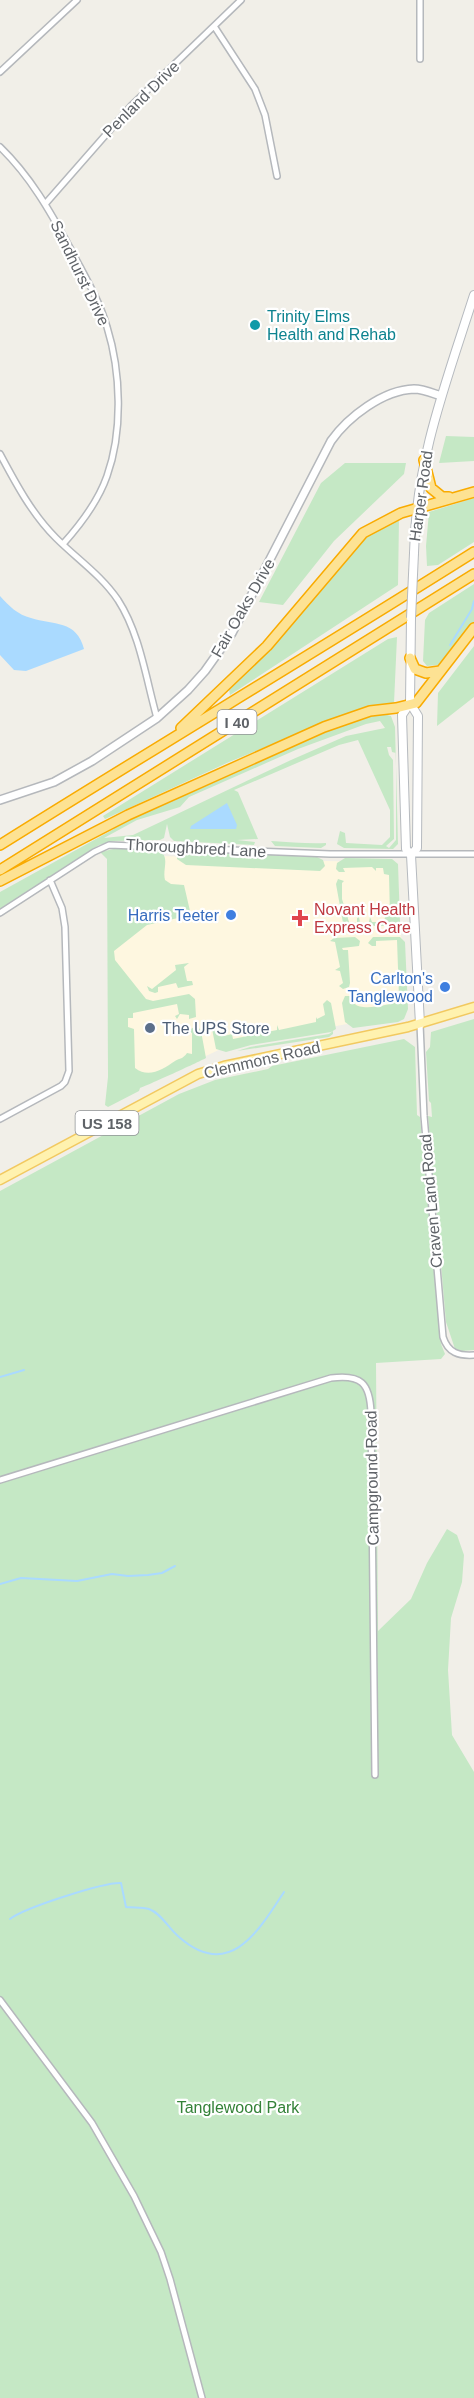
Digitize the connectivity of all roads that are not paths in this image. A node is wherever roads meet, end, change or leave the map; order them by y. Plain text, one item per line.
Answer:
1 (77, 0) edge
2 (241, 0) edge
3 (420, 0) edge
4 (214, 26) junction
5 (420, 59) dead end
6 (0, 72) edge
7 (0, 147) edge
8 (277, 176) dead end
9 (46, 203) junction
10 (474, 295) edge
11 (441, 396) junction
12 (0, 454) edge
13 (424, 460) junction
14 (474, 492) edge
15 (455, 497) junction
16 (416, 509) junction
17 (63, 544) junction
18 (474, 552) edge
19 (474, 574) edge
20 (474, 628) edge
21 (410, 658) junction
22 (440, 671) junction
23 (410, 703) junction
24 (157, 718) junction
25 (165, 742) junction
26 (0, 798) edge
27 (0, 845) edge
28 (474, 854) edge
29 (411, 855) junction
30 (0, 870) edge
31 (50, 880) junction
32 (0, 881) edge
33 (0, 913) edge
34 (474, 1007) edge
35 (420, 1024) junction
36 (0, 1119) edge
37 (0, 1180) edge
38 (474, 1355) edge
39 (0, 1480) edge
40 (375, 1775) dead end
41 (0, 2000) edge
42 (202, 2398) edge

1 - 6 street
2 - 4 street, Penland Drive
3 - 5 street
4 - 8 street
4 - 9 street, Penland Drive
7 - 9 street, Sandhurst Drive
9 - 17 street, Sandhurst Drive
10 - 11 main road, Harper Road
11 - 13 main road, Harper Road
11 - 24 street, Fair Oaks Drive
12 - 17 street
13 - 15 highway
13 - 16 main road, Harper Road
14 - 15 highway
15 - 16 highway
16 - 21 main road, Harper Road, bridge
16 - 25 highway
17 - 24 street
18 - 25 highway, I 40
19 - 30 highway, I 40
20 - 22 highway
21 - 22 highway
21 - 23 main road, Harper Road
22 - 23 highway
23 - 29 main road, Harper Road
23 - 29 main road, Harper Road
23 - 32 highway
24 - 26 street, Fair Oaks Drive
25 - 27 highway, I 40
28 - 29 street, Thoroughbred Lane
29 - 31 street, Thoroughbred Lane
29 - 35 main road, Harper Road
31 - 33 street, Thoroughbred Lane
31 - 36 street
34 - 35 main road, Clemmons Road / US 158
35 - 37 main road, Clemmons Road / US 158
35 - 38 street, Craven Land Road
39 - 40 street, Campground Road
41 - 42 street

